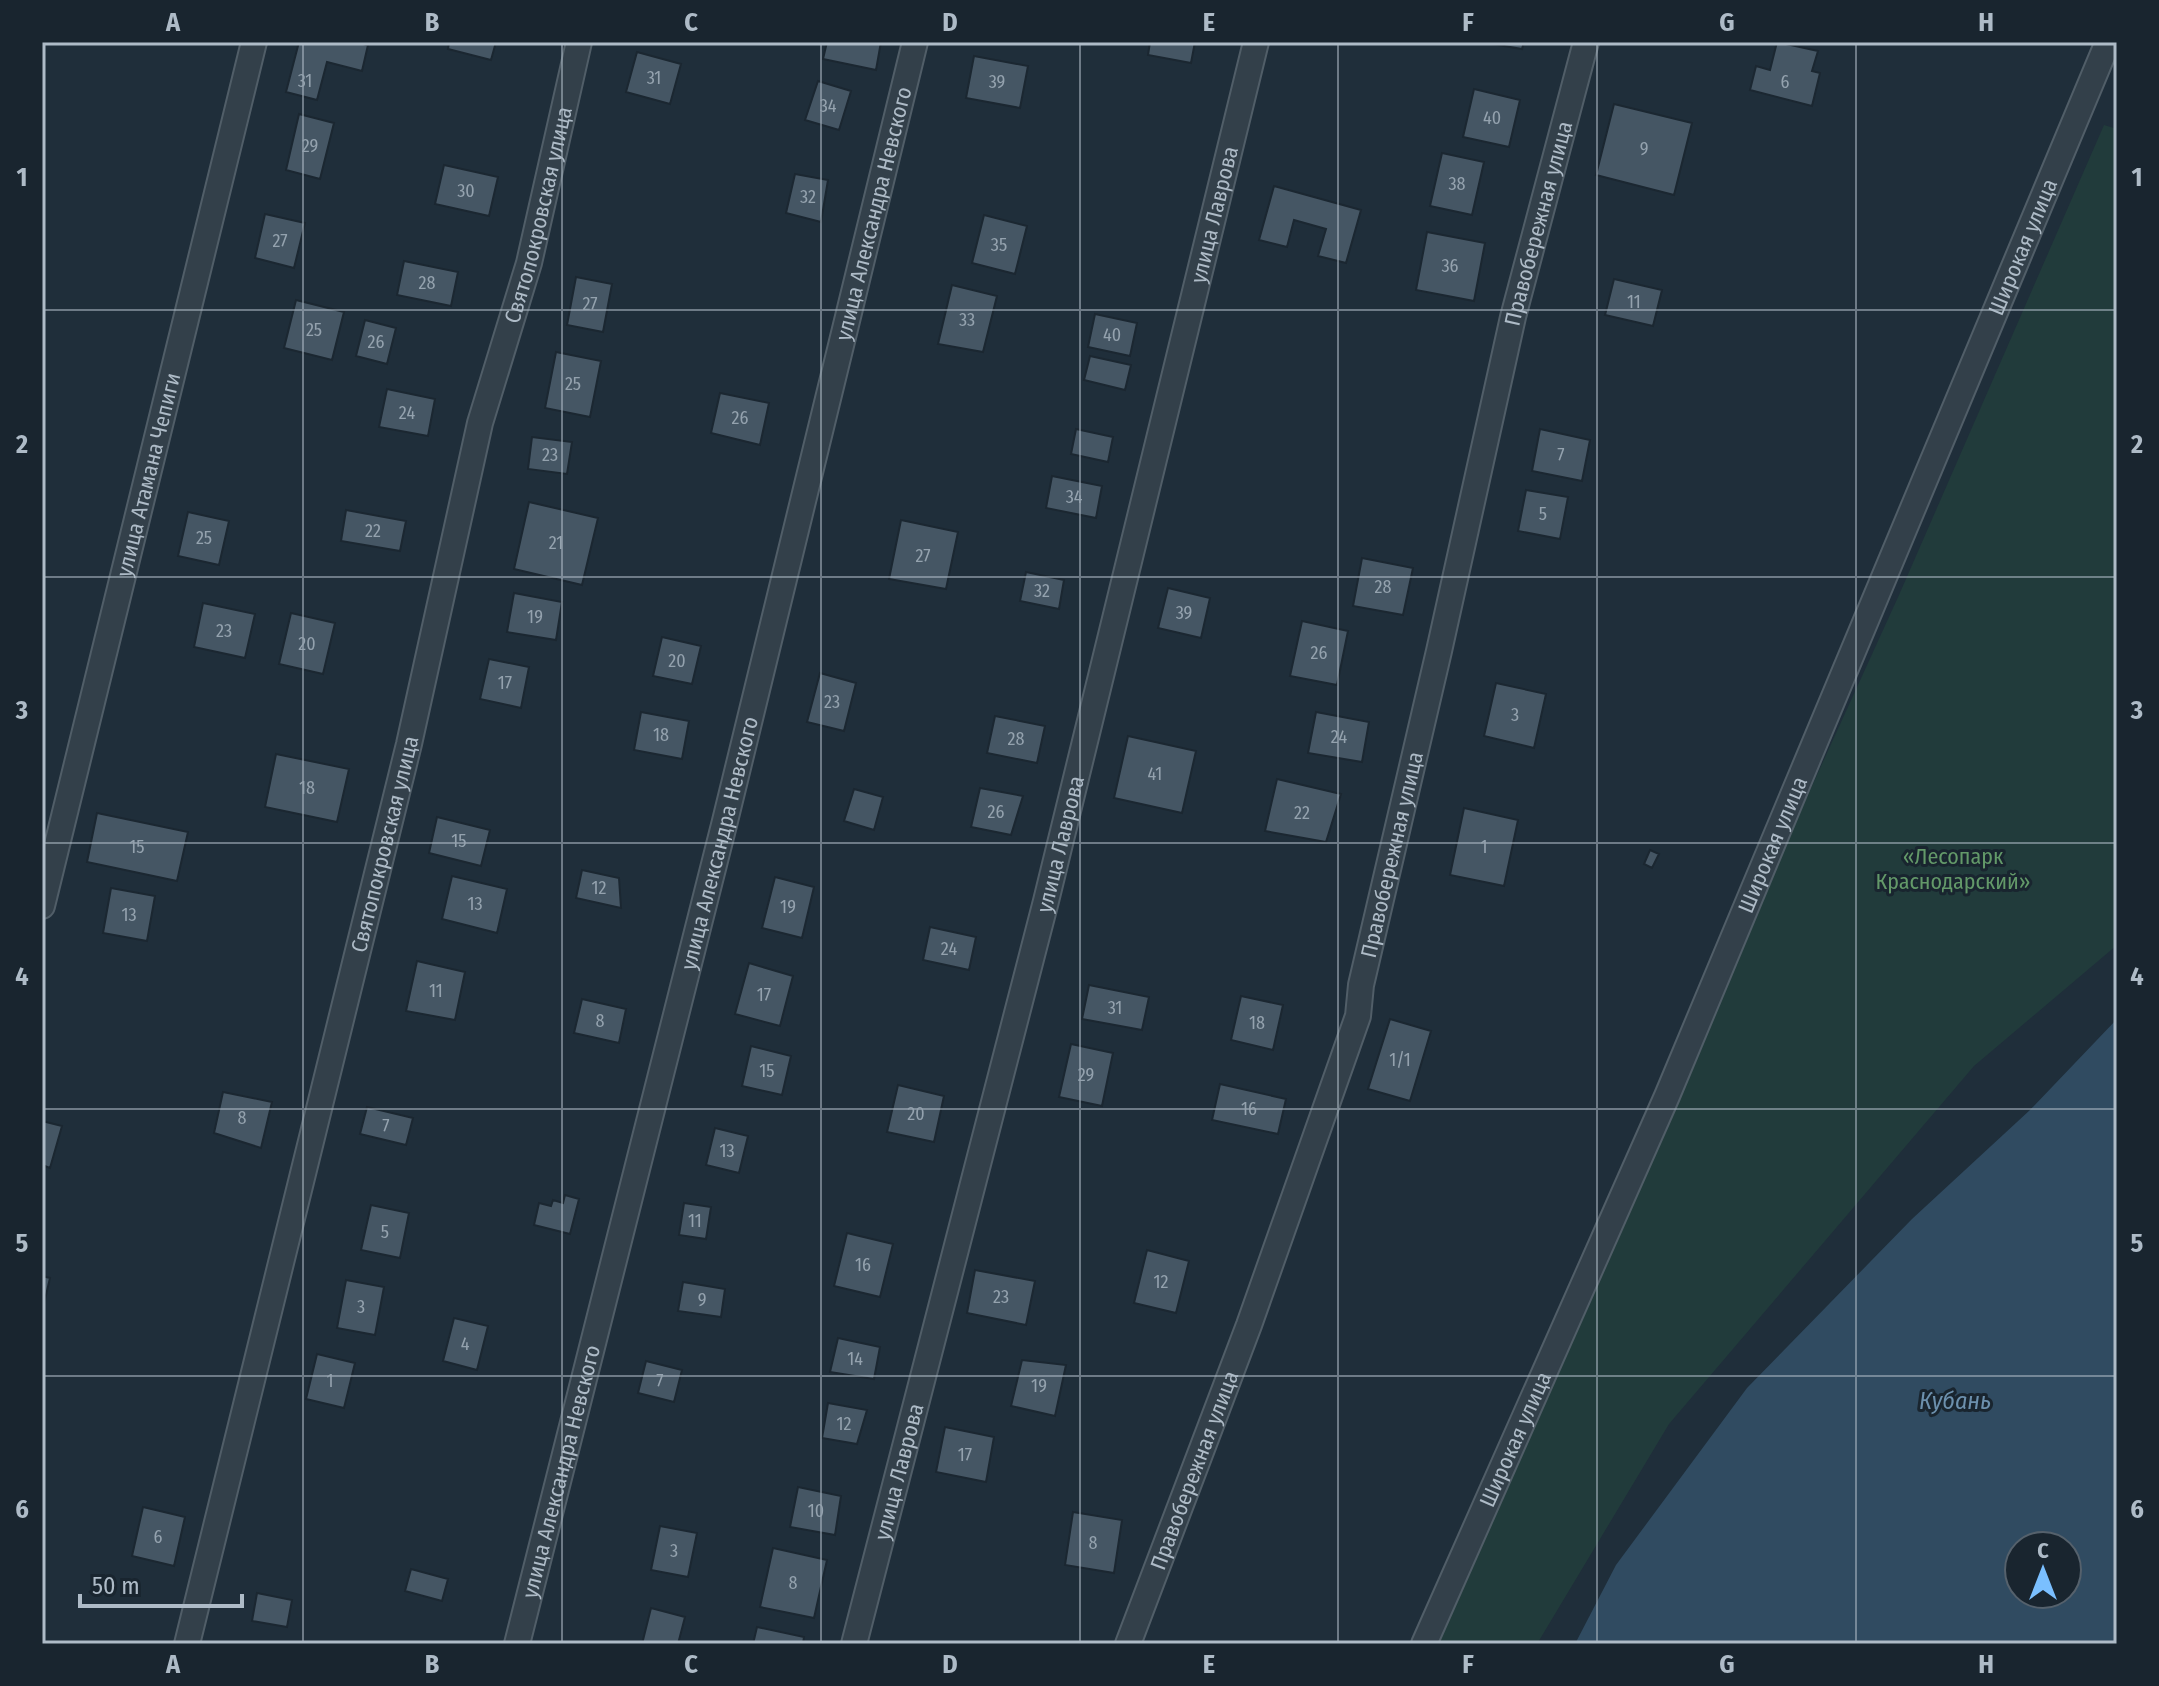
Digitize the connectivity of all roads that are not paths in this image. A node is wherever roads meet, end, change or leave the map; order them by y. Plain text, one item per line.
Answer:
1 (254, 42) edge
2 (579, 42) edge
3 (915, 42) edge
4 (1256, 42) edge
5 (1586, 42) edge
6 (2108, 42) edge
7 (42, 906) edge
8 (187, 1644) edge
9 (517, 1644) edge
10 (854, 1644) edge
11 (1128, 1644) edge
12 (1424, 1644) edge

1 - 7 street, улица Атамана Чепиги
2 - 8 street, Святопокровская улица
3 - 9 street, улица Александра Невского
4 - 10 street, улица Лаврова
5 - 11 street, Правобережная улица
6 - 12 street, Широкая улица

